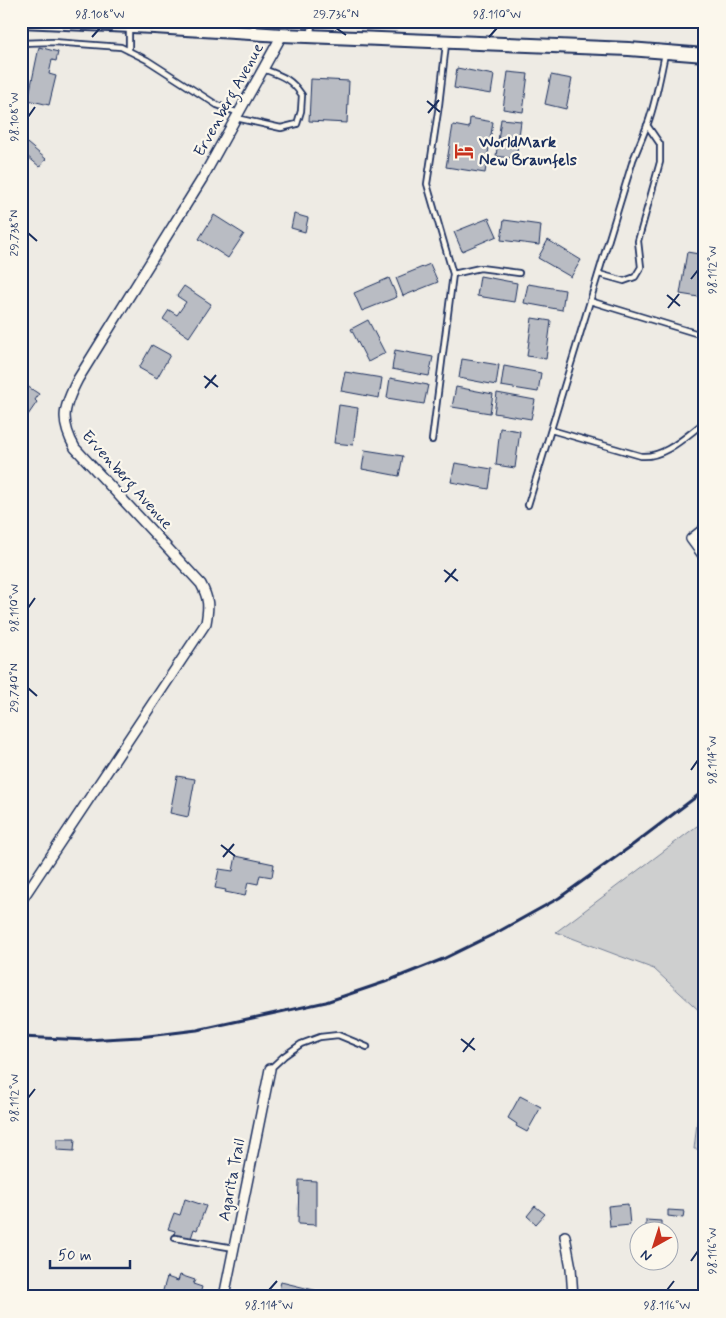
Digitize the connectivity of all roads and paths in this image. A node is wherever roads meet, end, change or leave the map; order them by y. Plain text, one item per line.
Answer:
1 (21, 21) edge
2 (312, 21) edge
3 (93, 23) edge
4 (129, 26) junction
5 (211, 26) edge
6 (254, 28) edge
7 (282, 36) junction
8 (310, 37) junction
9 (446, 42) junction
10 (21, 43) edge
11 (129, 51) junction
12 (665, 52) junction
13 (705, 55) edge
14 (263, 69) junction
15 (238, 115) junction
16 (647, 126) junction
17 (453, 274) junction
18 (520, 274) dead end
19 (599, 274) junction
20 (590, 301) junction
21 (705, 336) edge
22 (705, 422) edge
23 (551, 430) junction
24 (432, 440) dead end
25 (528, 505) dead end
26 (705, 528) edge
27 (705, 558) edge
28 (21, 901) edge
29 (367, 1047) dead end
30 (270, 1069) joint
31 (565, 1236) dead end
32 (175, 1238) dead end
33 (234, 1248) junction
34 (21, 1292) edge
35 (38, 1297) edge
36 (224, 1297) edge
37 (573, 1297) edge

1 - 3 street
2 - 8 lane
3 - 4 street
4 - 5 street
4 - 11 lane
5 - 6 street
6 - 7 street
7 - 8 street
7 - 14 street, Ervenberg Avenue
8 - 9 street
9 - 12 street
9 - 17 lane
10 - 11 lane
11 - 15 lane
12 - 13 street
12 - 16 lane
14 - 15 street, Ervenberg Avenue
14 - 15 lane
15 - 28 street, Ervenberg Avenue
16 - 19 lane
16 - 19 lane
17 - 18 lane
17 - 24 lane
19 - 20 lane
20 - 21 lane
20 - 23 lane
22 - 23 lane
23 - 25 lane
26 - 27 street
29 - 30 lane
30 - 33 street, Agarita Trail
31 - 37 street
32 - 33 lane
33 - 36 street, Agarita Trail
34 - 35 street

